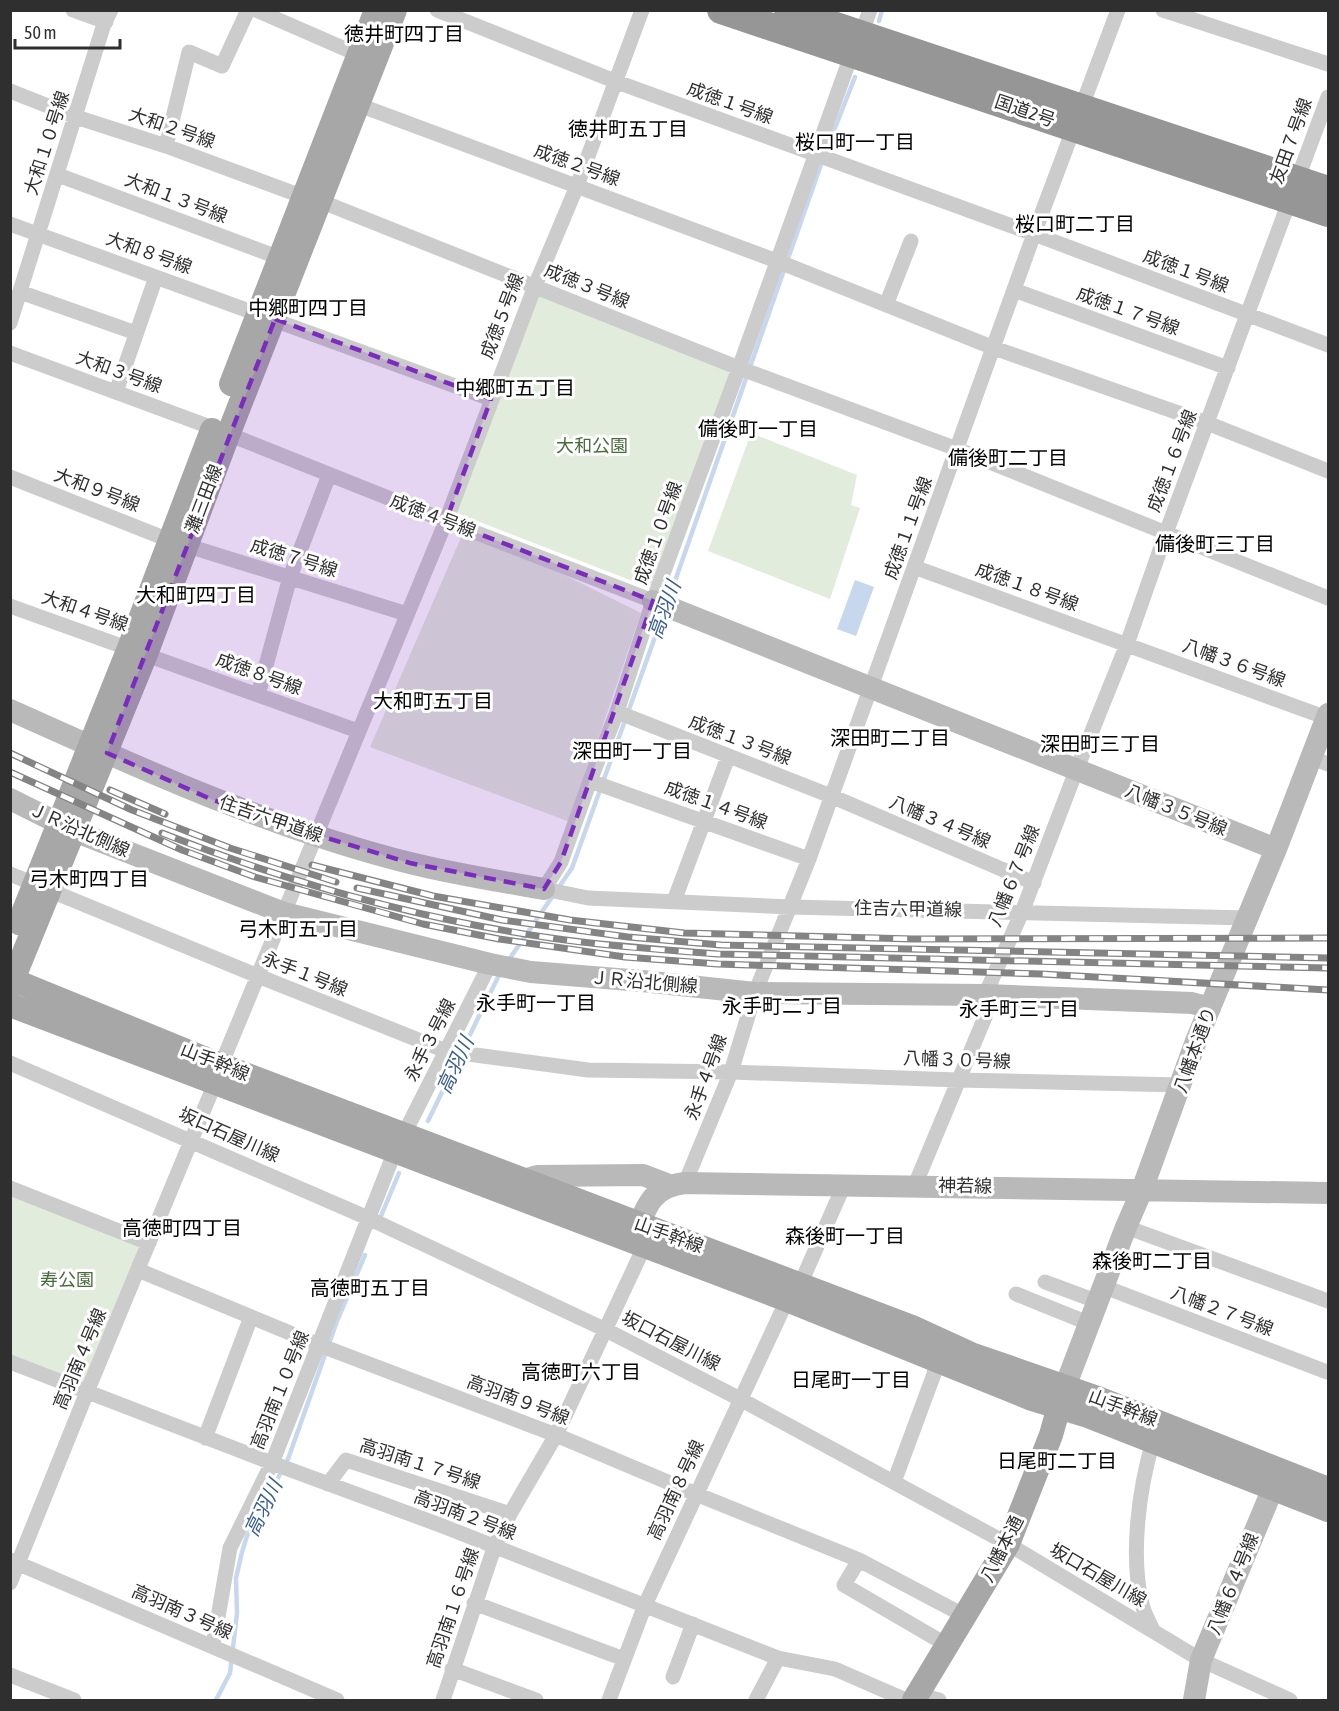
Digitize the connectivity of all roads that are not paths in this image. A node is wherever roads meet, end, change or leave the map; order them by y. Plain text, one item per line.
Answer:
1 (73, 10) edge
2 (248, 10) edge
3 (256, 10) edge
4 (376, 10) edge
5 (395, 10) edge
6 (437, 10) edge
7 (642, 10) edge
8 (721, 10) edge
9 (788, 10) edge
10 (1118, 10) edge
11 (1163, 10) edge
12 (108, 16) edge
13 (861, 33) edge
14 (359, 55) junction
15 (1329, 64) edge
16 (617, 82) junction
17 (10, 91) edge
18 (1329, 97) edge
19 (359, 105) junction
20 (76, 117) junction
21 (1078, 118) junction
22 (166, 146) junction
23 (822, 158) junction
24 (58, 175) junction
25 (577, 186) junction
26 (1294, 190) junction
27 (1329, 190) edge
28 (312, 199) junction
29 (1329, 213) edge
30 (10, 224) edge
31 (39, 234) junction
32 (1034, 234) junction
33 (911, 241) dead end
34 (280, 258) junction
35 (783, 263) junction
36 (156, 277) junction
37 (534, 286) junction
38 (1014, 290) junction
39 (20, 292) junction
40 (886, 304) junction
41 (1248, 316) junction
42 (267, 317) junction
43 (10, 323) edge
44 (136, 333) junction
45 (1329, 345) edge
46 (994, 348) junction
47 (10, 353) edge
48 (1228, 368) junction
49 (741, 369) junction
50 (116, 392) junction
51 (491, 399) junction
52 (1207, 423) junction
53 (221, 431) junction
54 (957, 449) junction
55 (1329, 471) edge
56 (329, 475) junction
57 (10, 477) edge
58 (446, 521) junction
59 (1166, 532) junction
60 (178, 542) junction
61 (914, 567) junction
62 (290, 577) junction
63 (1329, 598) edge
64 (661, 604) junction
65 (10, 606) edge
66 (407, 614) junction
67 (1127, 644) junction
68 (137, 651) junction
69 (870, 689) junction
70 (258, 694) junction
71 (10, 710) edge
72 (617, 712) junction
73 (1328, 716) edge
74 (358, 731) junction
75 (98, 749) junction
76 (728, 757) junction
77 (1320, 761) edge
78 (1076, 771) junction
79 (592, 782) junction
80 (831, 796) junction
81 (10, 799) edge
82 (704, 822) junction
83 (66, 827) junction
84 (317, 835) junction
85 (1276, 849) junction
86 (809, 860) junction
87 (10, 874) edge
88 (1034, 883) junction
89 (43, 887) junction
90 (544, 889) junction
91 (674, 901) junction
92 (790, 907) junction
93 (1022, 912) junction
94 (284, 913) junction
95 (1248, 918) junction
96 (10, 945) edge
97 (497, 966) junction
98 (258, 976) junction
99 (11, 982) edge
100 (755, 993) junction
101 (985, 994) junction
102 (10, 1005) edge
103 (1210, 1008) junction
104 (447, 1051) junction
105 (10, 1063) edge
106 (731, 1072) junction
107 (218, 1074) junction
108 (957, 1080) junction
109 (1182, 1085) junction
110 (192, 1140) junction
111 (399, 1142) junction
112 (524, 1180) junction
113 (677, 1184) junction
114 (844, 1185) junction
115 (915, 1185) junction
116 (10, 1188) edge
117 (1142, 1190) junction
118 (1329, 1193) edge
119 (368, 1218) junction
120 (1126, 1227) junction
121 (639, 1237) junction
122 (149, 1243) junction
123 (138, 1270) junction
124 (1046, 1282) dead end
125 (794, 1292) junction
126 (1016, 1294) dead end
127 (1099, 1294) junction
128 (1329, 1301) edge
129 (251, 1317) junction
130 (1088, 1323) junction
131 (606, 1330) junction
132 (325, 1347) junction
133 (936, 1361) junction
134 (10, 1362) edge
135 (1327, 1372) edge
136 (87, 1392) junction
137 (1061, 1397) junction
138 (740, 1399) junction
139 (556, 1435) junction
140 (205, 1438) junction
141 (1153, 1442) junction
142 (279, 1466) junction
143 (1276, 1480) junction
144 (894, 1482) junction
145 (328, 1484) junction
146 (1329, 1490) edge
147 (696, 1494) junction
148 (1329, 1510) edge
149 (510, 1514) junction
150 (1008, 1544) junction
151 (494, 1548) junction
152 (860, 1560) junction
153 (15, 1561) edge
154 (10, 1583) edge
155 (474, 1603) junction
156 (645, 1605) junction
157 (965, 1616) junction
158 (693, 1624) junction
159 (1153, 1630) junction
160 (947, 1645) junction
161 (213, 1646) junction
162 (778, 1658) junction
163 (624, 1659) junction
164 (1201, 1660) junction
165 (452, 1669) junction
166 (10, 1675) edge
167 (673, 1677) dead end
168 (762, 1699) edge
169 (919, 1699) edge
170 (74, 1701) edge
171 (337, 1701) edge
172 (443, 1701) edge
173 (536, 1701) edge
174 (609, 1701) edge
175 (1194, 1701) edge
176 (1290, 1701) edge

1 - 12 street
2 - 22 street
3 - 14 street
4 - 14 main road, 灘三田線
5 - 19 main road, 灘三田線
6 - 16 street, 成徳１号線
7 - 16 street, 成徳５号線
8 - 13 highway, 国道2号
9 - 13 highway, 国道2号
10 - 21 street, 成徳１１号線
11 - 15 street
12 - 20 street, 大和１０号線
13 - 21 highway, 国道2号
13 - 23 street, 成徳１０号線
14 - 28 main road, 灘三田線
16 - 23 street, 成徳１号線
16 - 25 street, 成徳５号線
17 - 20 street, 大和２号線
18 - 26 street, 友田７号線
19 - 25 street, 成徳２号線
19 - 28 main road, 灘三田線
20 - 22 street, 大和２号線
20 - 24 street, 大和１０号線
21 - 26 highway, 国道2号
21 - 32 street, 成徳１１号線
22 - 28 street, 大和２号線
23 - 32 street, 成徳１号線
23 - 35 street, 成徳１０号線
24 - 31 street, 大和１０号線
24 - 34 street, 大和１３号線
25 - 35 street, 成徳２号線
25 - 37 street, 成徳５号線
26 - 27 highway, 国道2号
26 - 29 highway, 国道2号
26 - 41 street, 成徳１６号線
28 - 34 main road, 灘三田線
28 - 37 street, 成徳３号線
28 - 42 main road, 灘三田線
30 - 31 street, 大和８号線
31 - 36 street, 大和８号線
31 - 39 street, 大和１０号線
32 - 38 street, 成徳１１号線
32 - 41 street, 成徳１号線
33 - 40 street
34 - 42 main road, 灘三田線
35 - 40 street, 成徳２号線
35 - 49 street, 成徳１０号線
36 - 42 street, 大和８号線
36 - 44 street
37 - 49 street, 成徳３号線
37 - 51 street, 成徳５号線
38 - 46 street, 成徳１１号線
38 - 48 street, 成徳１７号線
39 - 43 street, 大和１０号線
39 - 44 street
40 - 46 street, 成徳２号線
41 - 45 street, 成徳１号線
41 - 48 street, 成徳１６号線
42 - 51 street, 大和８号線
42 - 53 main road, 灘三田線
44 - 50 street
46 - 52 street, 成徳２号線
46 - 54 street, 成徳１１号線
47 - 50 street, 大和３号線
48 - 52 street, 成徳１６号線
49 - 54 street, 成徳３号線
49 - 64 street, 成徳１０号線
50 - 53 street, 大和３号線
51 - 58 street, 成徳５号線
52 - 55 street, 成徳２号線
52 - 59 street, 成徳１６号線
53 - 56 street, 成徳４号線
53 - 60 main road, 灘三田線
54 - 59 street
54 - 61 street, 成徳１１号線
56 - 58 street, 成徳４号線
56 - 62 street
57 - 60 street, 大和９号線
58 - 64 street, 成徳４号線
58 - 66 street, 成徳５号線
59 - 63 street
59 - 67 street, 成徳１６号線
60 - 62 street, 成徳７号線
60 - 68 main road, 灘三田線
61 - 67 street, 成徳１８号線
61 - 69 street, 成徳１１号線
62 - 66 street, 成徳７号線
62 - 70 street
64 - 69 street, 成徳４号線
64 - 72 street, 成徳１０号線
65 - 68 street, 大和４号線
66 - 74 street, 成徳５号線
67 - 73 street, 八幡３６号線
67 - 78 street, 成徳１６号線
68 - 70 street, 成徳８号線
68 - 75 main road, 灘三田線
69 - 78 street, 成徳４号線
69 - 80 street, 成徳１１号線
70 - 74 street, 成徳８号線
71 - 75 street, 住吉六甲道線
72 - 76 street, 成徳１３号線
72 - 79 street, 成徳１０号線
73 - 77 street, 八幡本通り
74 - 84 street, 成徳５号線
75 - 83 main road, 灘三田線
75 - 84 street, 住吉六甲道線
76 - 80 street, 成徳１３号線
76 - 82 street
77 - 85 street, 八幡本通り
78 - 85 street, 八幡３５号線
78 - 88 street, 八幡６７号線
79 - 82 street, 成徳１４号線
79 - 90 street, 成徳１０号線
80 - 86 street, 成徳１１号線
80 - 88 street, 八幡３４号線
81 - 83 street, ＪＲ沿北側線
82 - 86 street, 成徳１４号線
82 - 91 street
83 - 89 main road, 灘三田線
83 - 94 street, ＪＲ沿北側線
84 - 90 street, 住吉六甲道線
84 - 94 street, 成徳５号線
85 - 95 street, 八幡本通り
86 - 92 street, 成徳１１号線
87 - 89 street, 永手１号線
88 - 93 street, 八幡６７号線
89 - 96 main road, 灘三田線
89 - 98 street, 永手１号線
89 - 99 main road, 灘三田線
90 - 91 street, 住吉六甲道線
91 - 92 street, 住吉六甲道線
92 - 93 street, 住吉六甲道線
92 - 100 street, 永手４号線
93 - 95 street, 住吉六甲道線
93 - 101 street, 八幡６７号線
94 - 97 street, ＪＲ沿北側線
94 - 98 street, 成徳５号線
95 - 103 street, 八幡本通り
97 - 100 street, ＪＲ沿北側線
97 - 104 street, 永手３号線
98 - 104 street, 永手１号線
98 - 107 street, 高羽南４号線
99 - 107 main road, 山手幹線
100 - 101 street, ＪＲ沿北側線
100 - 106 street, 永手４号線
101 - 103 street, ＪＲ沿北側線
101 - 108 street, 八幡６７号線
102 - 107 main road, 山手幹線
103 - 109 street, 八幡本通り
104 - 106 street, 永手１号線
104 - 111 street, 永手３号線
105 - 110 street, 坂口石屋川線
106 - 108 street, 八幡３０号線
106 - 113 street, 永手４号線
107 - 110 street, 高羽南４号線
107 - 111 main road, 山手幹線
108 - 109 street, 八幡３０号線
108 - 115 street, 八幡６７号線
109 - 117 street, 八幡本通り
110 - 119 street, 坂口石屋川線
110 - 122 street, 高羽南４号線
111 - 112 main road, 山手幹線
111 - 119 street, 高羽南１０号線
111 - 121 main road, 山手幹線
112 - 113 street, 神若線
112 - 121 main road, 山手幹線
113 - 114 street, 神若線
113 - 121 street
114 - 115 street, 神若線
114 - 125 street, 高羽南８号線
115 - 117 street, 神若線
116 - 122 street
117 - 118 street, 神若線
117 - 120 street, 八幡本通り
119 - 131 street, 坂口石屋川線
119 - 132 street, 高羽南１０号線
120 - 127 street, 八幡本通り
120 - 128 street
121 - 125 main road, 山手幹線
121 - 131 street, 高羽南１６号線
122 - 123 street, 高羽南４号線
123 - 129 street, 高羽南９号線
123 - 136 street, 高羽南４号線
124 - 127 street, 八幡２７号線
125 - 133 main road, 山手幹線
125 - 137 main road, 山手幹線
125 - 138 street, 高羽南８号線
126 - 130 street
127 - 130 street, 八幡本通り
127 - 135 street, 八幡２７号線
129 - 132 street, 高羽南９号線
129 - 140 street
130 - 137 street, 八幡本通り
131 - 138 street, 坂口石屋川線
131 - 139 street, 高羽南１６号線
132 - 139 street, 高羽南９号線
132 - 142 street, 高羽南１０号線
133 - 137 main road, 山手幹線
133 - 144 street
134 - 136 street, 高羽南２号線
136 - 140 street, 高羽南２号線
136 - 153 street, 高羽南４号線
137 - 141 main road, 山手幹線
137 - 143 main road, 山手幹線
137 - 150 main road, 八幡本通
138 - 144 street, 坂口石屋川線
138 - 147 street, 高羽南８号線
139 - 147 street, 高羽南９号線
139 - 149 street, 高羽南１６号線
140 - 142 street, 高羽南２号線
141 - 143 main road, 山手幹線
141 - 159 street
142 - 145 street, 高羽南２号線
142 - 161 street, 高羽南１０号線
143 - 146 main road, 山手幹線
143 - 148 main road, 山手幹線
143 - 164 street, 八幡６４号線
144 - 150 street, 坂口石屋川線
145 - 149 street, 高羽南１７号線
145 - 151 street, 高羽南２号線
147 - 152 street, 高羽南９号線
147 - 156 street, 高羽南８号線
149 - 151 street, 高羽南１６号線
150 - 157 main road, 八幡本通
150 - 159 street, 坂口石屋川線
151 - 155 street, 高羽南１６号線
151 - 156 street, 高羽南２号線
152 - 157 street, 高羽南９号線
152 - 160 street
153 - 154 street, 高羽南４号線
153 - 161 street, 高羽南３号線
155 - 163 street
155 - 165 street, 高羽南１６号線
156 - 158 street, 高羽南２号線
156 - 163 street, 高羽南８号線
157 - 160 main road, 八幡本通
158 - 162 street, 高羽南２号線
158 - 167 street
159 - 164 street, 坂口石屋川線
160 - 169 main road, 八幡本通
161 - 171 street, 高羽南３号線
162 - 168 street
162 - 169 street, 高羽南２号線
163 - 174 street, 高羽南８号線
164 - 175 street, 八幡６４号線
164 - 176 street, 坂口石屋川線
165 - 172 street, 高羽南１６号線
165 - 173 street
166 - 170 street

